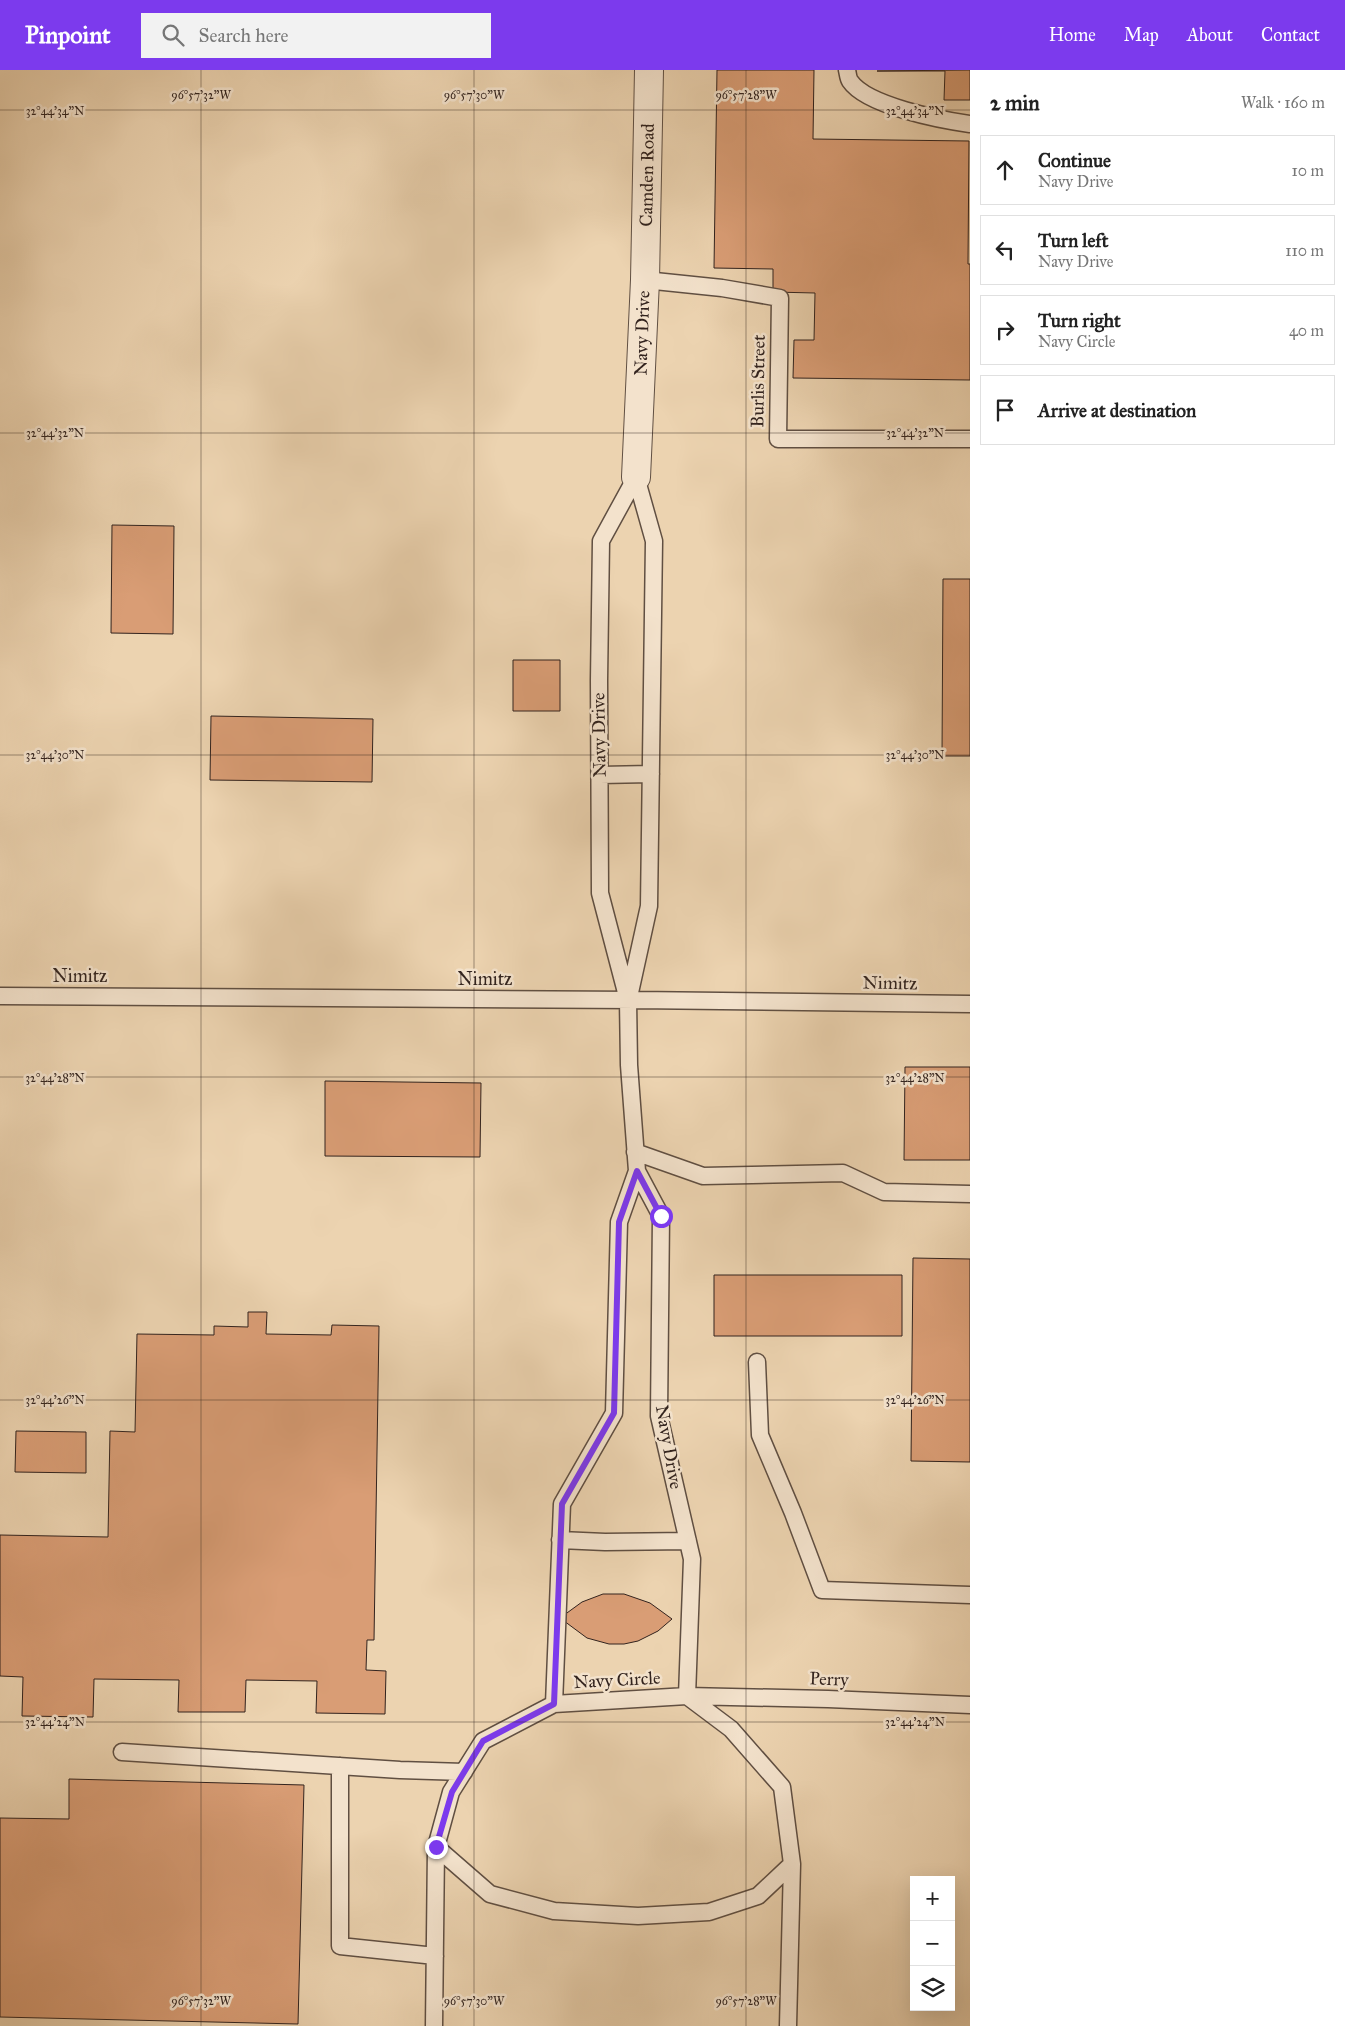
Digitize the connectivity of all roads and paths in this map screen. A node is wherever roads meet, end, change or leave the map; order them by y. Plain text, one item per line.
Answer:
1 (649, 70) edge
2 (848, 70) edge
3 (970, 124) edge
4 (645, 280) junction
5 (970, 439) edge
6 (636, 477) junction
7 (651, 774) junction
8 (600, 775) junction
9 (0, 996) edge
10 (628, 1000) junction
11 (970, 1004) edge
12 (635, 1152) junction
13 (637, 1171) junction
14 (970, 1194) edge
15 (758, 1362) dead end
16 (560, 1540) junction
17 (688, 1542) junction
18 (970, 1595) edge
19 (687, 1696) junction
20 (554, 1704) junction
21 (970, 1705) edge
22 (122, 1752) dead end
23 (340, 1766) junction
24 (464, 1772) junction
25 (436, 1847) junction
26 (792, 1864) junction
27 (435, 1956) junction
28 (434, 2026) edge
29 (788, 2026) edge

1 - 4 street, Camden Road
2 - 3 lane
4 - 5 lane, Burlis Street
4 - 6 street, Navy Drive
6 - 7 lane, Navy Drive
6 - 8 lane, Navy Drive
7 - 8 lane
7 - 10 lane, Navy Drive
8 - 10 lane, Navy Drive
9 - 10 lane, Nimitz
10 - 11 lane, Nimitz
10 - 12 lane, Navy Drive
12 - 13 lane, Navy Drive
12 - 14 lane
13 - 16 lane, Navy Drive
13 - 17 lane, Navy Drive
15 - 18 lane
16 - 17 lane
16 - 20 lane, Navy Drive
17 - 19 lane, Navy Drive
19 - 20 lane, Navy Circle
19 - 21 lane, Perry
19 - 26 lane
20 - 24 lane, Navy Circle
22 - 23 lane
23 - 24 lane
23 - 27 lane
24 - 25 lane, Navy Circle
25 - 26 lane
25 - 27 lane, Navy Circle
26 - 29 lane
27 - 28 lane, Navy Circle

